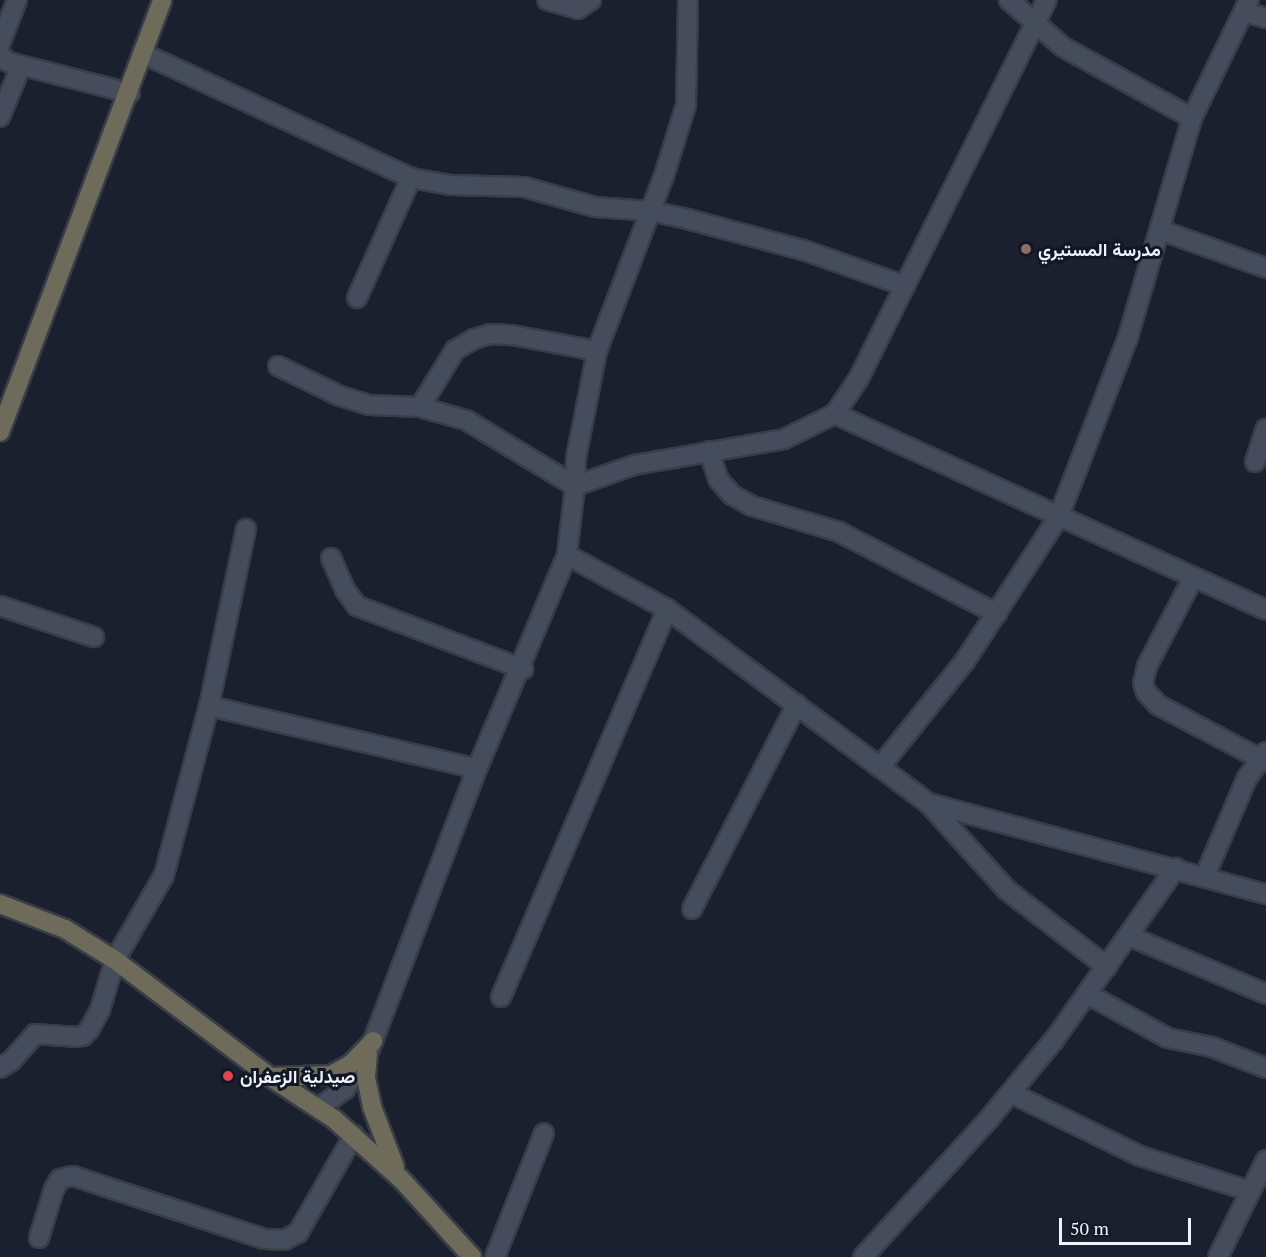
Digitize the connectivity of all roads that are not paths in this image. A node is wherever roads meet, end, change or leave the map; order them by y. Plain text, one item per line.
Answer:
1 (17, 0) edge
2 (162, 0) edge
3 (547, 0) edge
4 (591, 0) edge
5 (688, 0) edge
6 (1009, 0) edge
7 (1047, 0) edge
8 (1246, 6) edge
9 (1266, 18) edge
10 (1035, 25) junction
11 (0, 44) edge
12 (142, 53) junction
13 (0, 54) edge
14 (21, 66) junction
15 (130, 93) junction
16 (0, 117) edge
17 (1192, 118) junction
18 (411, 178) junction
19 (650, 211) junction
20 (1160, 230) junction
21 (1266, 268) edge
22 (905, 286) junction
23 (357, 298) dead end
24 (597, 351) junction
25 (278, 366) dead end
26 (420, 407) junction
27 (835, 414) junction
28 (1266, 429) edge
29 (0, 432) edge
30 (709, 451) junction
31 (1255, 462) dead end
32 (575, 486) junction
33 (1059, 516) junction
34 (246, 529) dead end
35 (567, 555) junction
36 (332, 558) dead end
37 (1193, 578) junction
38 (0, 606) edge
39 (667, 609) junction
40 (1266, 610) edge
41 (997, 614) junction
42 (94, 637) dead end
43 (523, 669) junction
44 (797, 704) junction
45 (209, 706) junction
46 (1264, 758) edge
47 (880, 767) junction
48 (477, 769) junction
49 (928, 803) junction
50 (1176, 868) junction
51 (1205, 876) junction
52 (1266, 894) edge
53 (0, 904) edge
54 (692, 909) dead end
55 (1129, 936) junction
56 (115, 960) junction
57 (1107, 967) junction
58 (1089, 994) junction
59 (1266, 994) edge
60 (501, 997) dead end
61 (371, 1047) junction
62 (0, 1068) edge
63 (1266, 1068) edge
64 (270, 1077) junction
65 (1011, 1093) junction
66 (318, 1108) junction
67 (544, 1133) dead end
68 (354, 1135) junction
69 (1266, 1160) edge
70 (402, 1180) junction
71 (1250, 1191) junction
72 (39, 1238) dead end
73 (469, 1255) edge
74 (866, 1256) edge
75 (495, 1257) edge
76 (1218, 1257) edge

1 - 11 street
2 - 12 street
3 - 4 street
5 - 19 street
6 - 10 street
7 - 10 street
8 - 9 street
8 - 17 street
10 - 17 street
10 - 22 street
12 - 15 street
12 - 18 street
13 - 14 street
14 - 15 street
14 - 16 street
15 - 29 street
17 - 20 street
18 - 19 street
18 - 23 street
19 - 22 street
19 - 24 street
20 - 21 street
20 - 33 street
22 - 27 street
24 - 26 street
24 - 32 street
25 - 26 street
26 - 32 street
27 - 30 street
27 - 33 street
28 - 31 street
30 - 32 street
30 - 41 street
32 - 35 street
33 - 37 street
33 - 41 street
34 - 45 street
35 - 39 street
35 - 43 street
36 - 43 street
37 - 40 street
37 - 46 street
38 - 42 street
39 - 44 street
39 - 60 street
41 - 47 street
43 - 48 street
44 - 47 street
44 - 54 street
45 - 48 street
45 - 56 street
46 - 51 street
47 - 49 street
48 - 61 street
49 - 50 street
49 - 57 street
50 - 51 street
50 - 55 street
51 - 52 street
53 - 56 street
55 - 57 street
55 - 59 street
56 - 62 street
56 - 64 street
57 - 58 street
58 - 63 street
58 - 65 street
61 - 64 street
61 - 66 street
61 - 70 street
64 - 66 street
65 - 71 street
65 - 74 street
66 - 68 street
67 - 75 street
68 - 70 street
68 - 72 street
69 - 71 street
70 - 73 street
71 - 76 street

